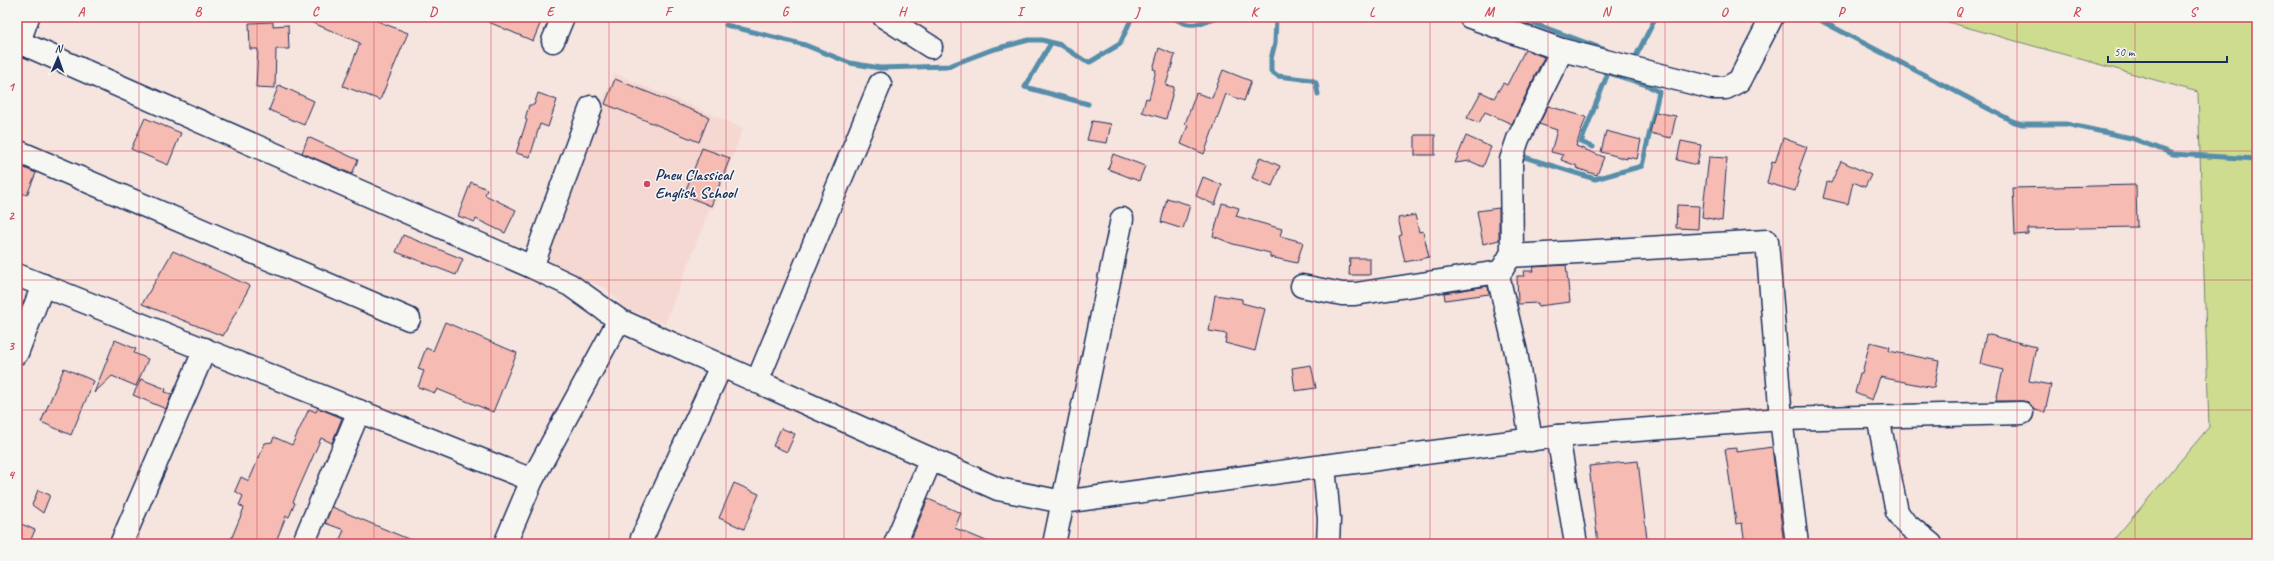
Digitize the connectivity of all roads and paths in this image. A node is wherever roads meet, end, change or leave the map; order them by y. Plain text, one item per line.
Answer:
1 (28, 17) edge
2 (563, 17) edge
3 (884, 17) edge
4 (1470, 17) edge
5 (1772, 17) edge
6 (554, 41) dead end
7 (18, 44) edge
8 (931, 47) dead end
9 (1562, 50) junction
10 (880, 84) dead end
11 (591, 107) dead end
12 (17, 151) edge
13 (1122, 219) dead end
14 (1505, 264) junction
15 (532, 267) junction
16 (17, 275) edge
17 (43, 285) junction
18 (1302, 286) dead end
19 (409, 319) dead end
20 (619, 320) junction
21 (205, 349) junction
22 (17, 354) edge
23 (721, 366) junction
24 (757, 382) junction
25 (359, 411) junction
26 (2022, 413) dead end
27 (1878, 417) junction
28 (1781, 419) junction
29 (1558, 436) junction
30 (1531, 440) junction
31 (931, 459) junction
32 (1324, 466) junction
33 (532, 480) junction
34 (1063, 502) junction
35 (642, 538) dead end
36 (121, 544) edge
37 (303, 544) edge
38 (505, 544) edge
39 (895, 544) edge
40 (1054, 544) edge
41 (1328, 544) edge
42 (1576, 544) edge
43 (1797, 544) edge
44 (1931, 544) edge

1 - 7 street
2 - 6 street
3 - 8 street
4 - 9 street
5 - 9 street
7 - 15 street
9 - 14 street
10 - 24 street
11 - 15 street
12 - 19 street
13 - 34 street
14 - 18 street
14 - 28 street
14 - 30 street
15 - 20 street
16 - 17 street
17 - 21 street
17 - 22 street
20 - 23 street
20 - 33 street
21 - 25 street
21 - 36 street
23 - 24 street
23 - 35 street
24 - 31 street
25 - 33 street
25 - 37 street
26 - 27 street
27 - 28 street
27 - 44 street
28 - 29 street
28 - 43 street
29 - 30 street
29 - 42 street
30 - 32 street
31 - 34 street
31 - 39 street
32 - 34 street
32 - 41 street
33 - 38 street
34 - 40 street

